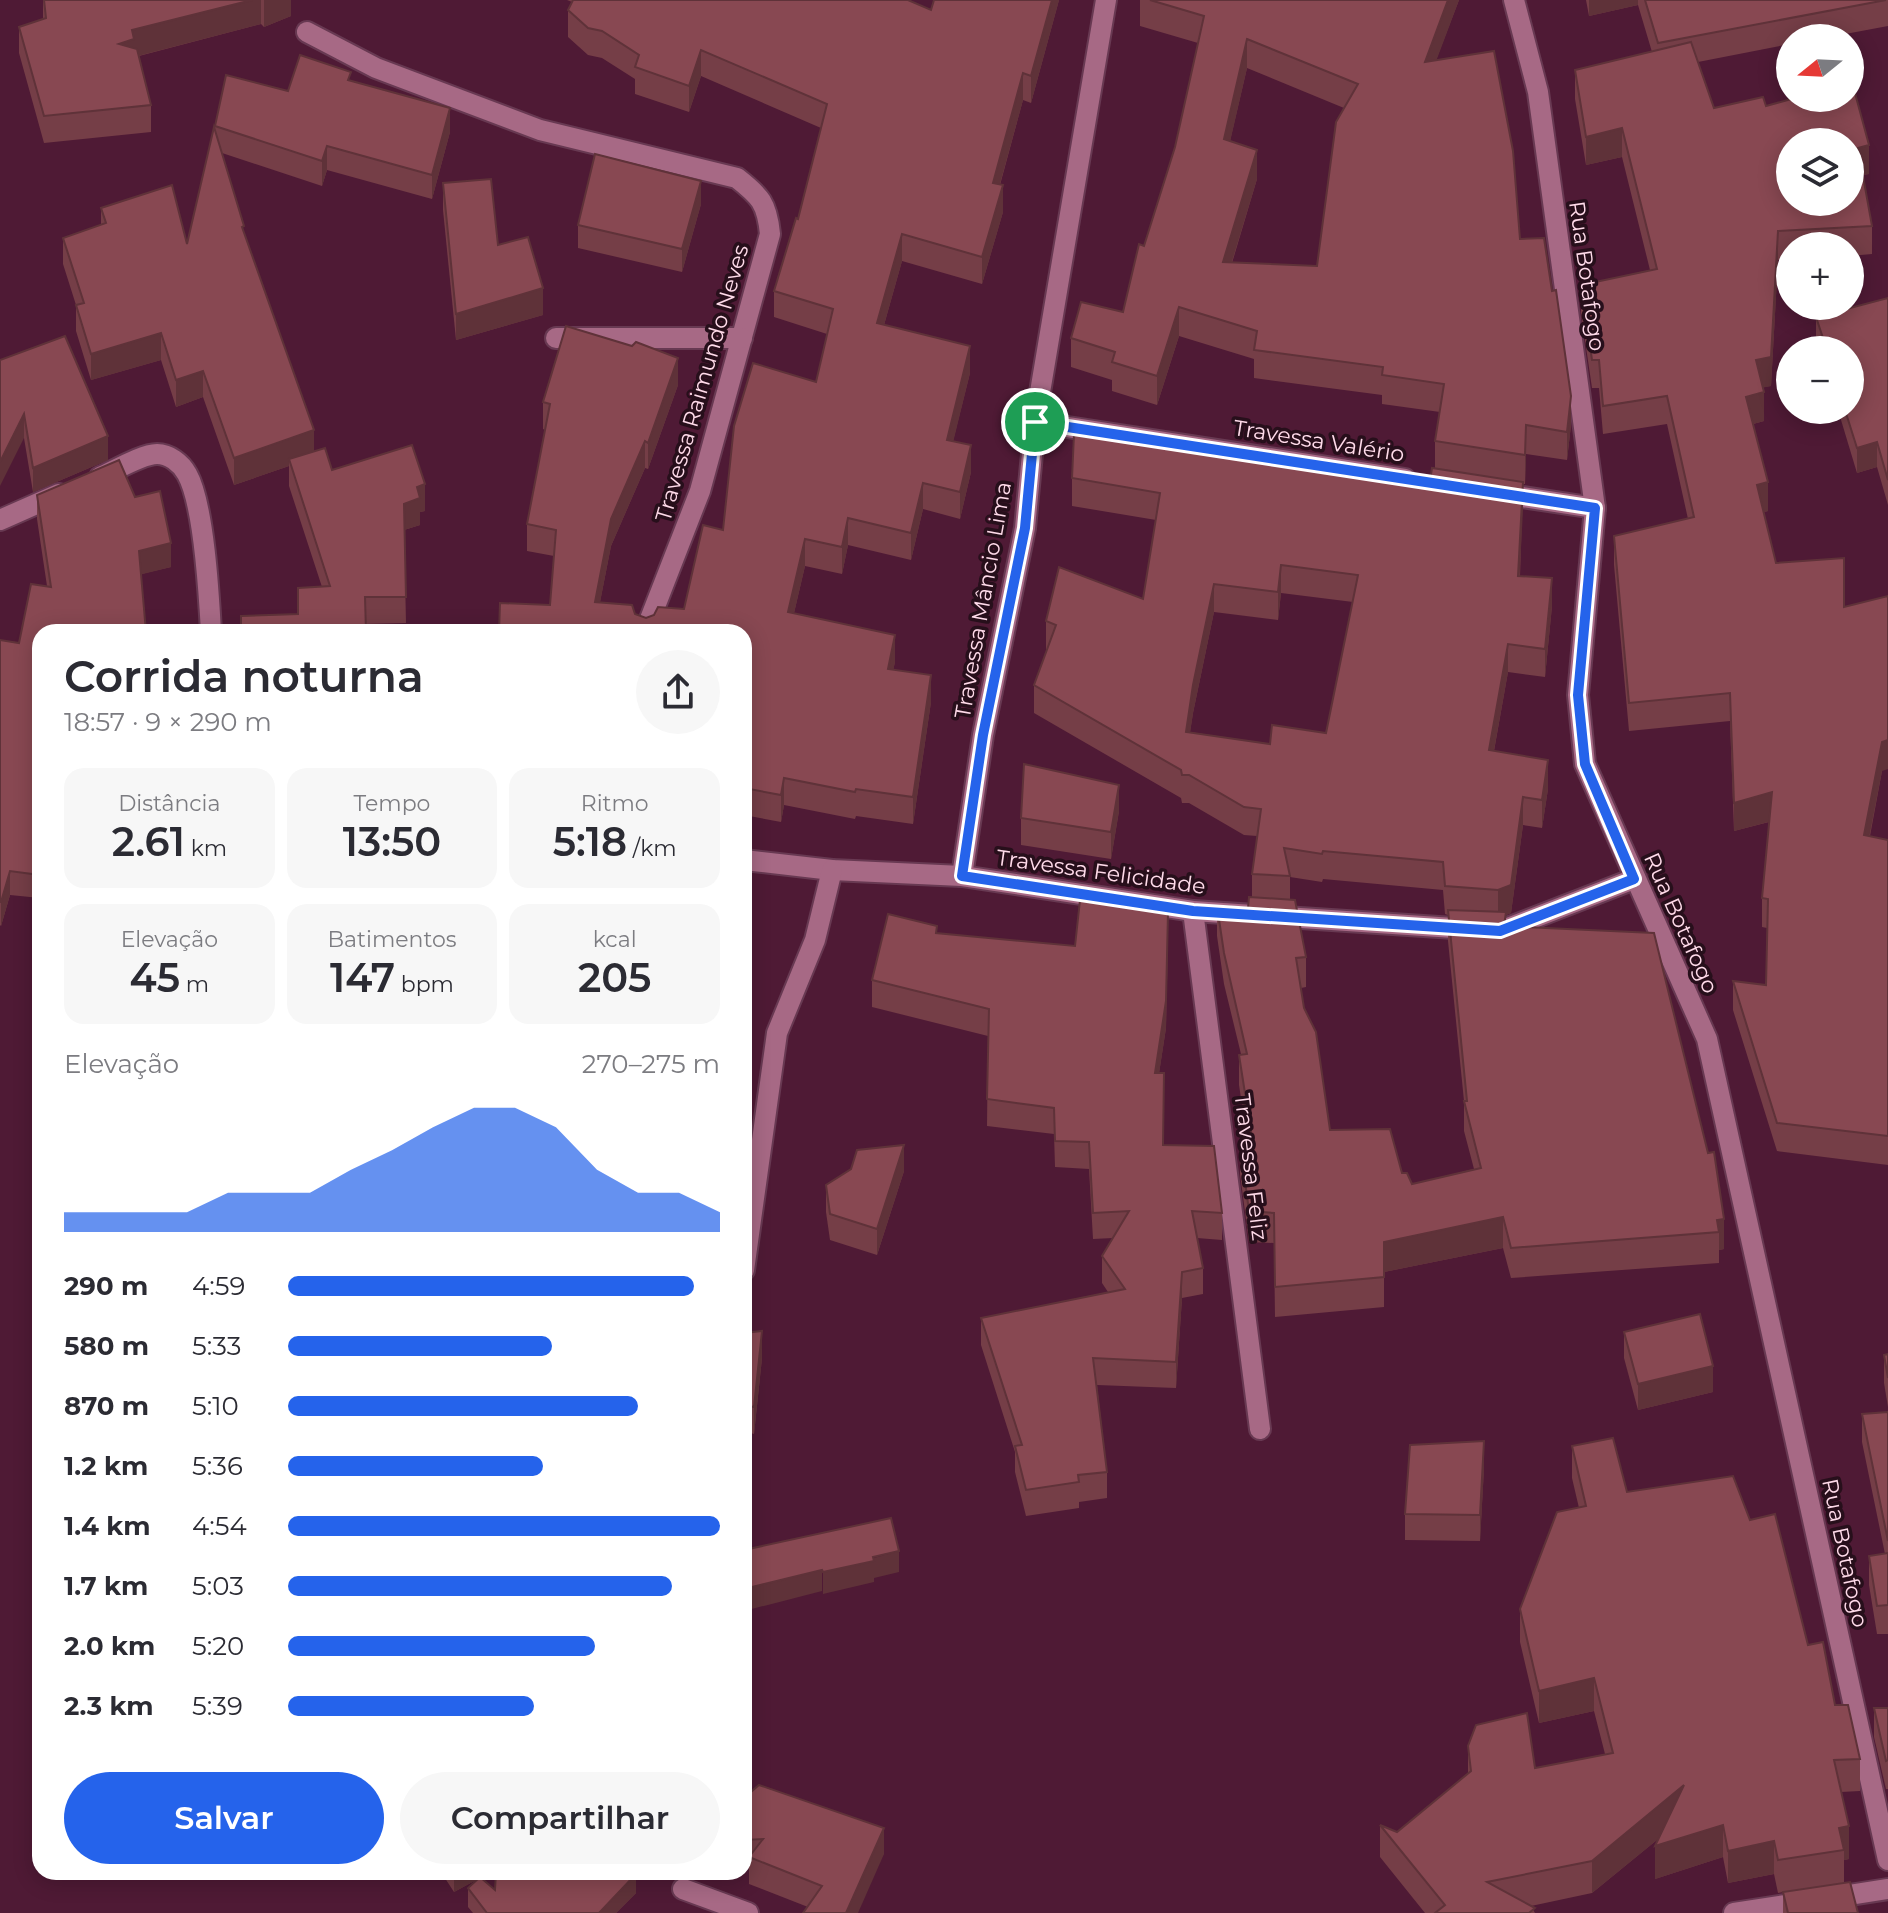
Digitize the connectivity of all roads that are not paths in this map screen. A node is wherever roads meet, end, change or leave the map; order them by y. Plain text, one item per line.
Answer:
1 (1106, 0) edge
2 (1514, 0) edge
3 (307, 32) dead end
4 (556, 338) dead end
5 (742, 338) junction
6 (1035, 422) junction
7 (1424, 482) edge
8 (1470, 489) edge
9 (1595, 508) junction
10 (0, 520) edge
11 (211, 624) edge
12 (648, 624) edge
13 (752, 861) edge
14 (832, 870) junction
15 (962, 876) junction
16 (1634, 879) junction
17 (1193, 911) junction
18 (752, 1213) edge
19 (1260, 1429) dead end
20 (1888, 1860) edge
21 (683, 1889) dead end
22 (1888, 1889) edge
23 (748, 1913) edge
24 (1734, 1913) edge

1 - 6 street, Travessa Mâncio Lima
2 - 9 street, Rua Botafogo
3 - 5 street, Travessa Raimundo Neves
4 - 5 street
5 - 12 street, Travessa Raimundo Neves
6 - 7 street, Travessa Valério
6 - 15 street, Travessa Mâncio Lima
8 - 9 street
9 - 16 street, Rua Botafogo
10 - 11 street
13 - 14 street, Travessa Felicidade
14 - 15 street, Travessa Felicidade
14 - 18 street
15 - 17 street, Travessa Felicidade
16 - 17 street, Travessa Felicidade
16 - 20 street, Rua Botafogo
17 - 19 street, Travessa Feliz
21 - 23 street
22 - 24 street

